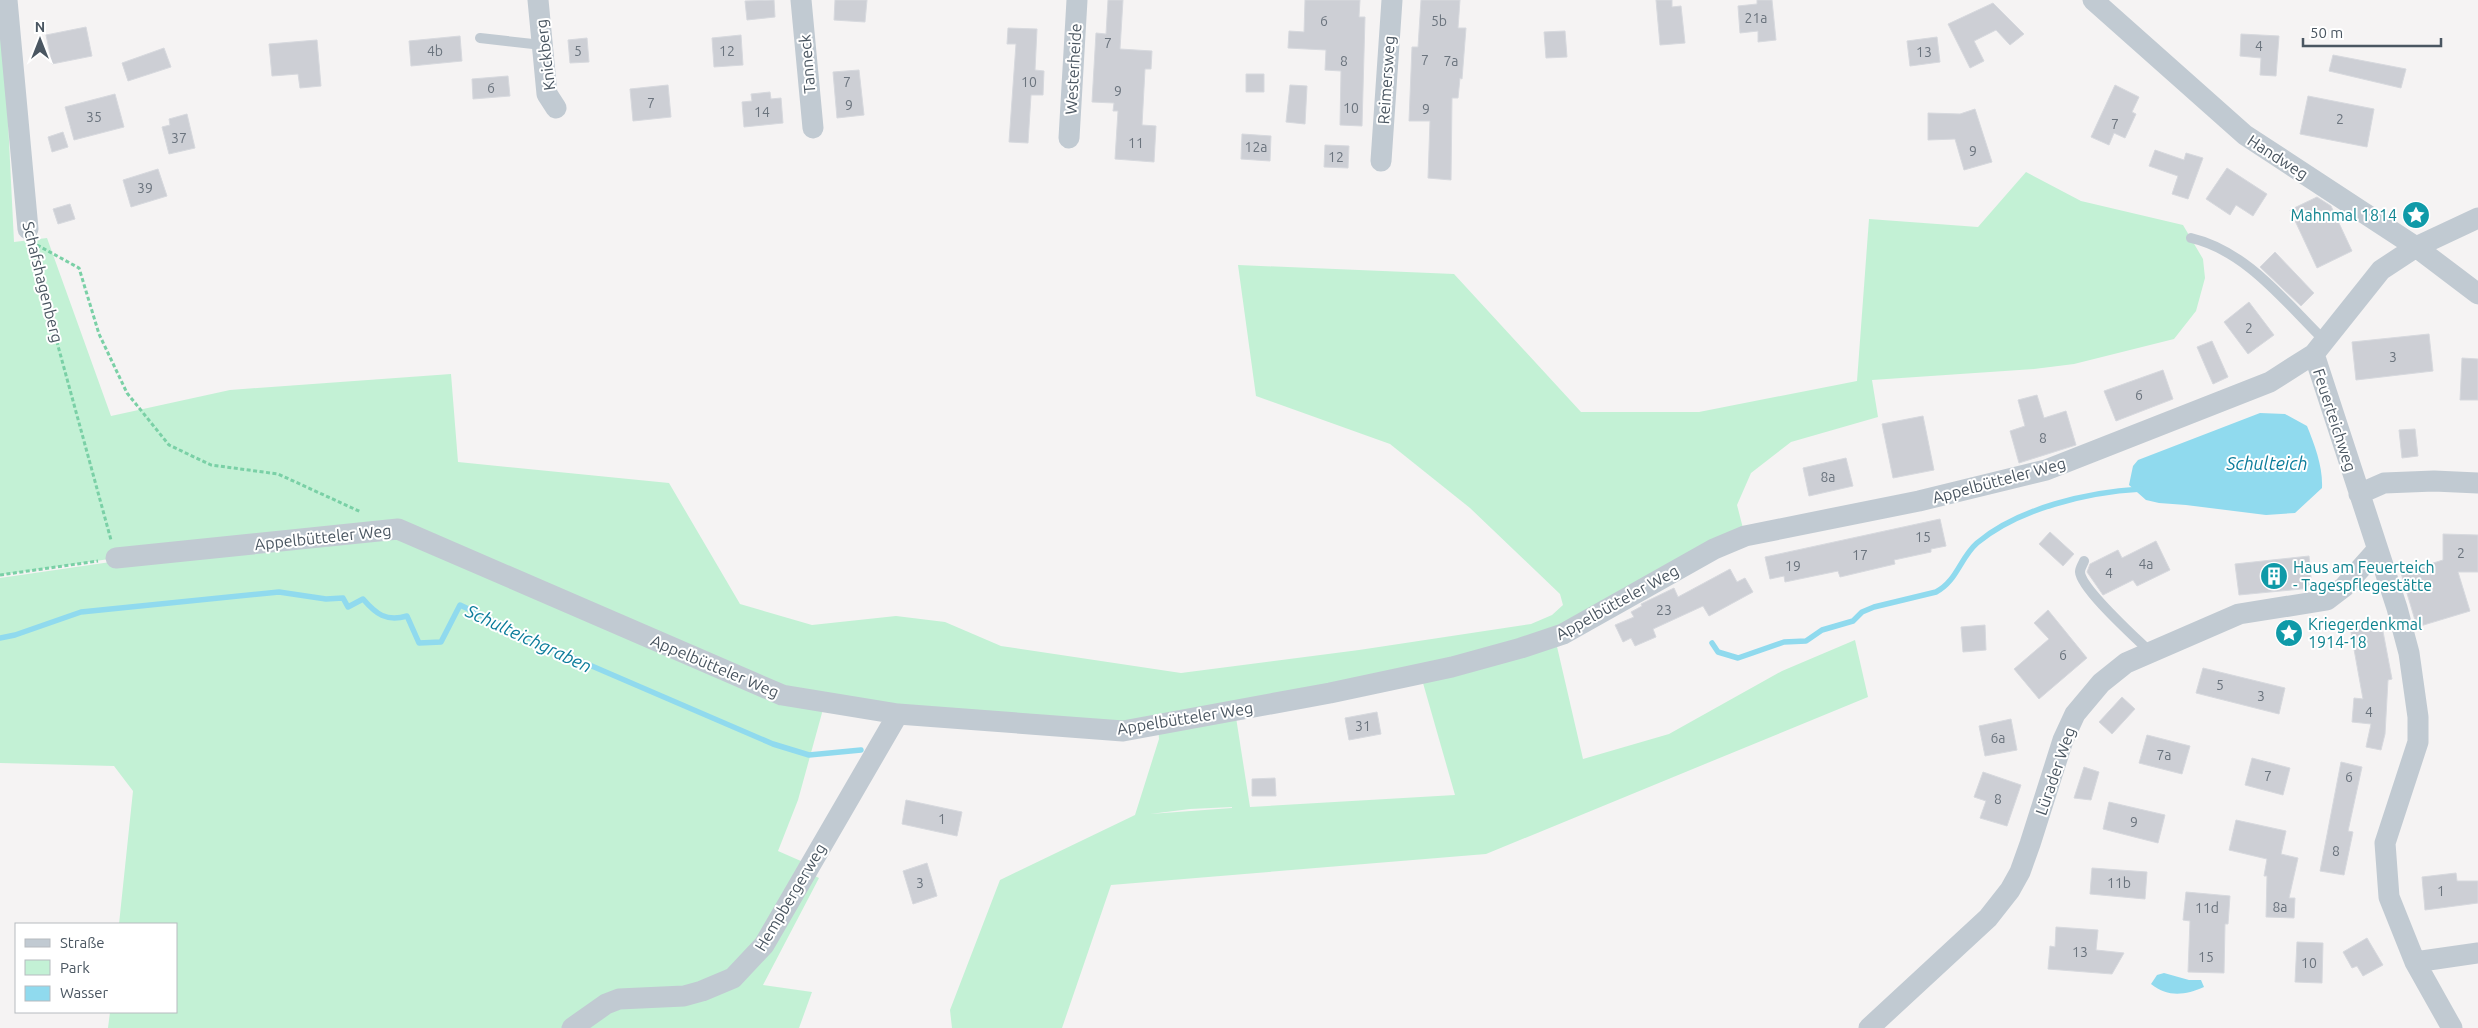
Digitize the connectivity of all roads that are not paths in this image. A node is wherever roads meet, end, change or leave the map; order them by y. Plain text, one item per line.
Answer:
1 (7, 0) edge
2 (538, 0) edge
3 (801, 0) edge
4 (1077, 0) edge
5 (1392, 0) edge
6 (2094, 0) edge
7 (480, 38) dead end
8 (542, 45) junction
9 (556, 108) dead end
10 (813, 128) dead end
11 (1069, 138) dead end
12 (1381, 161) dead end
13 (2478, 218) edge
14 (29, 235) road end
15 (2190, 238) dead end
16 (2416, 247) junction
17 (2478, 294) edge
18 (2320, 348) junction
19 (2478, 482) edge
20 (2359, 494) junction
21 (2377, 550) junction
22 (116, 558) road end
23 (2084, 561) dead end
24 (2149, 652) junction
25 (898, 714) junction
26 (2478, 954) edge
27 (2415, 962) junction
28 (572, 1028) edge
29 (1869, 1028) edge
30 (2452, 1028) edge

1 - 14 street, Schafshagenberg
2 - 8 street, Knickberg
3 - 10 street, Tanneck
4 - 11 street, Westerheide
5 - 12 street, Reimersweg
6 - 16 street, Handweg
7 - 8 lane
8 - 9 street, Knickberg
13 - 16 street
15 - 18 lane
16 - 17 street, Handweg
16 - 18 street
18 - 20 street, Feuerteichweg
18 - 25 street, Appelbütteler Weg
19 - 20 street
20 - 21 street, Feuerteichweg
21 - 24 street, Lürader Weg
21 - 27 street, Feuerteichweg
22 - 25 street, Appelbütteler Weg
23 - 24 lane
24 - 29 street, Lürader Weg
25 - 28 street, Hempbergerweg
26 - 27 street
27 - 30 street, Feuerteichweg

